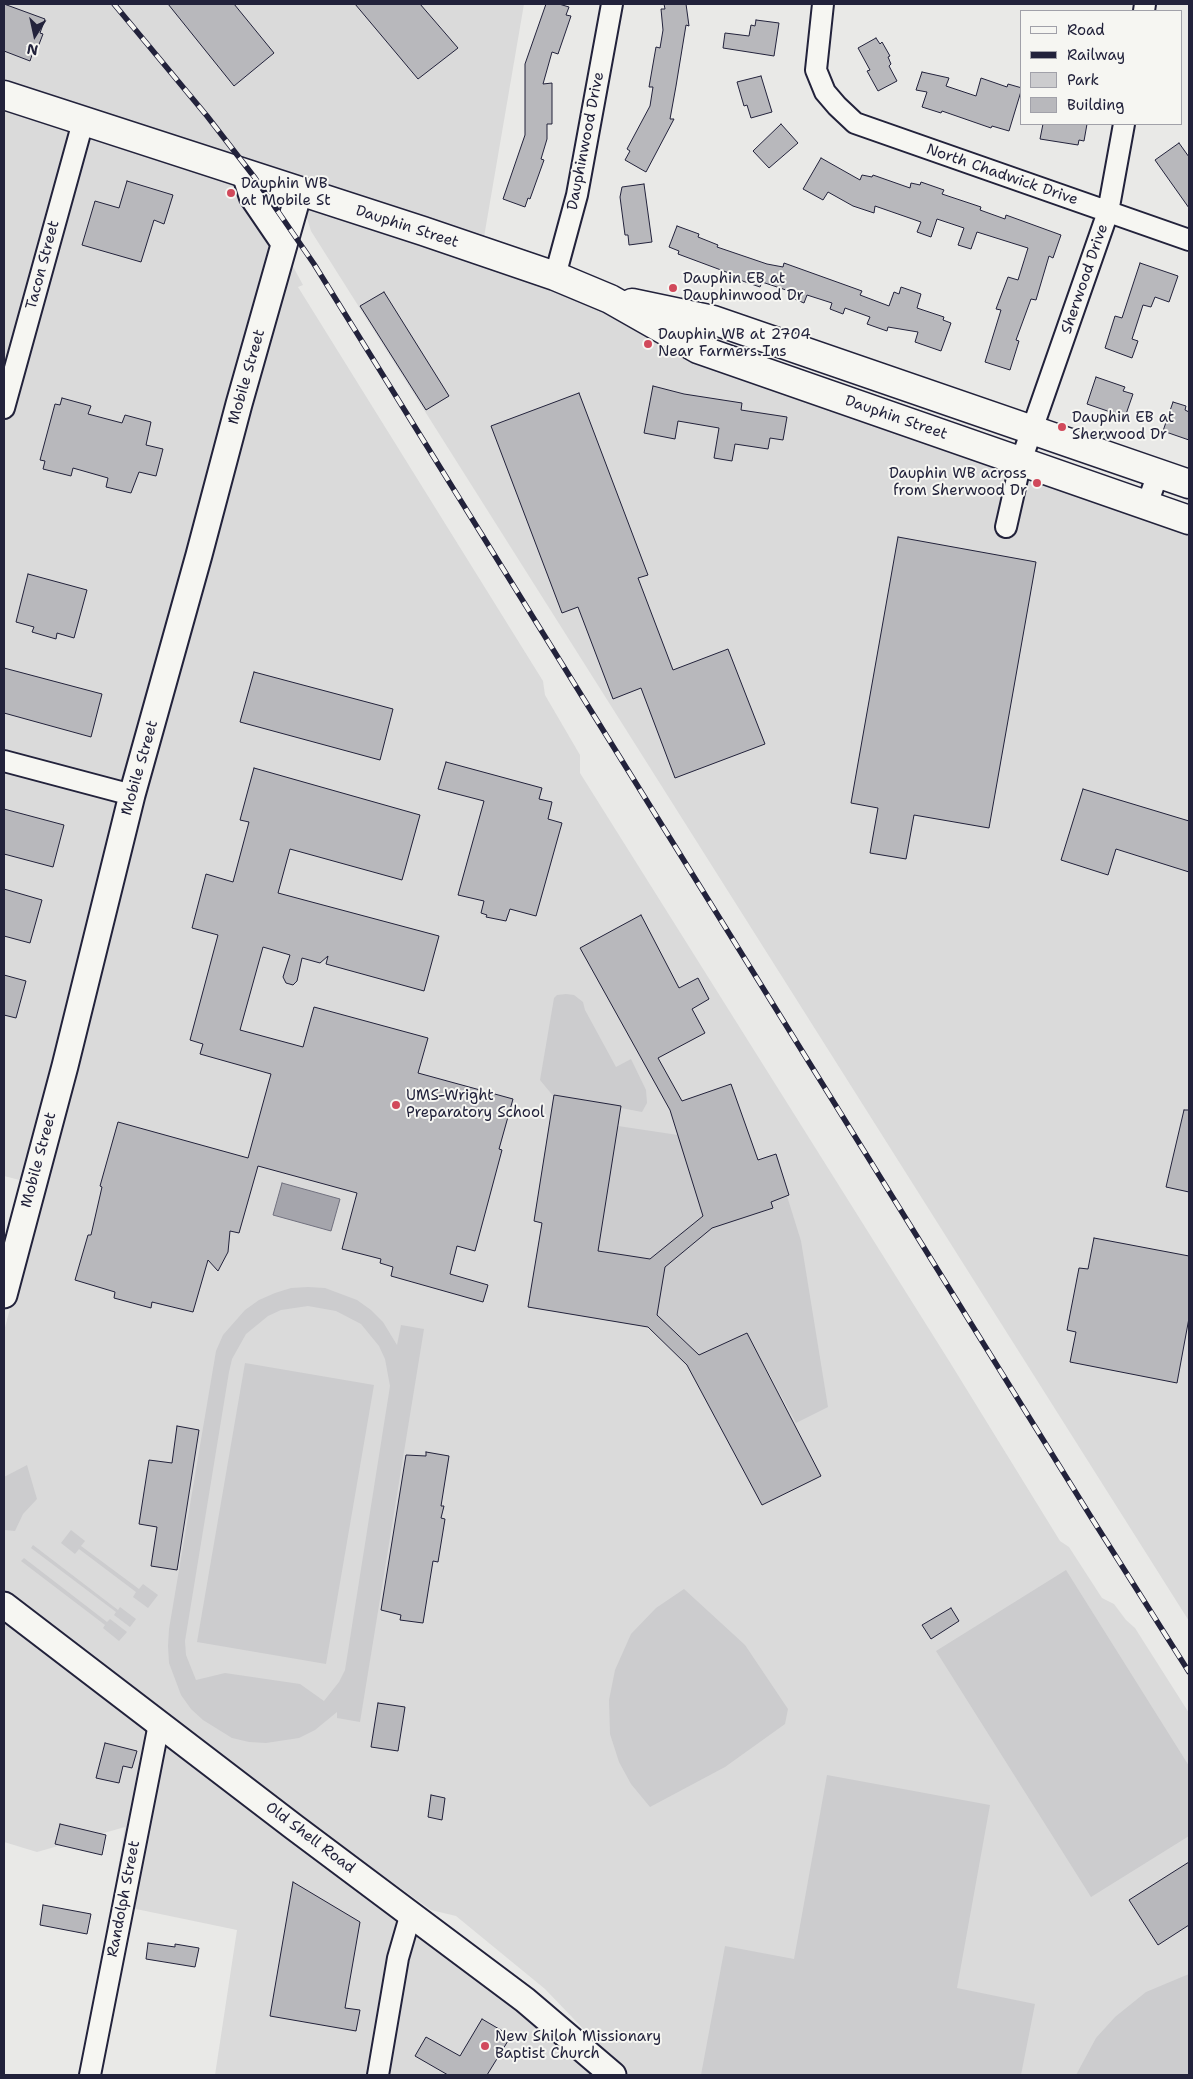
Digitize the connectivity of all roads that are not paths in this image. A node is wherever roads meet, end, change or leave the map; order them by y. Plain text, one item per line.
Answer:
1 (612, 4) edge
2 (823, 4) edge
3 (4, 95) edge
4 (83, 122) junction
5 (1124, 125) edge
6 (246, 174) junction
7 (299, 192) junction
8 (1108, 212) junction
9 (1189, 240) edge
10 (284, 243) junction
11 (555, 276) junction
12 (610, 299) junction
13 (4, 408) edge
14 (1032, 430) junction
15 (1021, 461) junction
16 (1158, 473) junction
17 (1189, 484) edge
18 (1147, 505) junction
19 (1189, 520) edge
20 (1006, 527) dead end
21 (4, 761) edge
22 (132, 795) junction
23 (4, 1295) edge
24 (4, 1605) edge
25 (159, 1724) junction
26 (410, 1913) junction
27 (90, 2075) edge
28 (378, 2075) edge
29 (613, 2075) edge

1 - 11 street, Dauphinwood Drive
2 - 8 street, North Chadwick Drive
3 - 4 main road, Dauphin Street
4 - 6 main road, Dauphin Street
4 - 13 street, Tacon Street
5 - 8 street, Sherwood Drive
6 - 7 main road, Dauphin Street
6 - 10 street
7 - 10 street, Mobile Street
7 - 11 main road, Dauphin Street
8 - 9 street, North Chadwick Drive
8 - 14 street, Sherwood Drive
10 - 22 street, Mobile Street
11 - 12 main road, Dauphin Street
12 - 14 main road, Dauphin Street
12 - 15 main road, Dauphin Street
14 - 15 street, Sherwood Drive
14 - 16 main road, Dauphin Street
15 - 18 main road, Dauphin Street
15 - 20 street, Sherwood Drive
16 - 17 main road, Dauphin Street
16 - 18 street
18 - 19 main road, Dauphin Street
21 - 22 street
22 - 23 street, Mobile Street
24 - 25 street, Old Shell Road
25 - 26 street, Old Shell Road
25 - 27 street, Randolph Street
26 - 28 street
26 - 29 street, Old Shell Road

